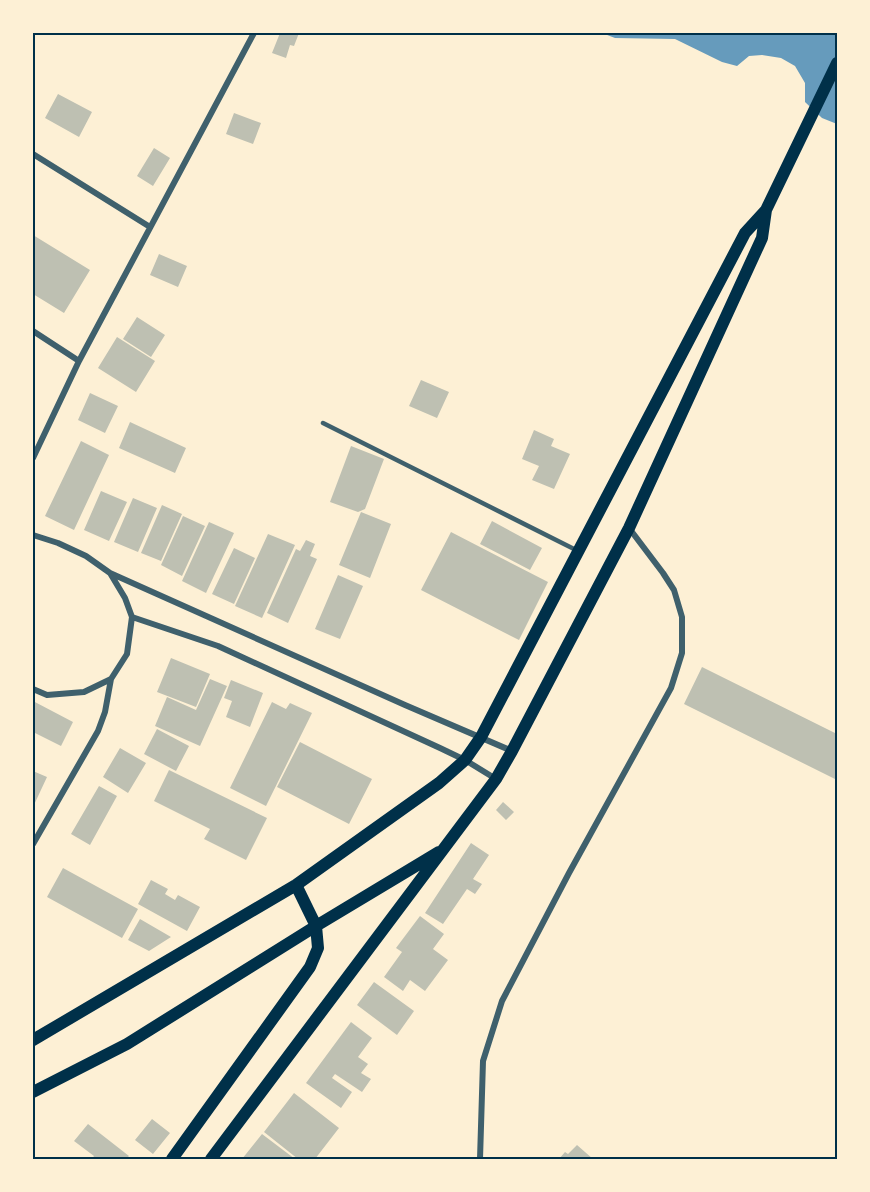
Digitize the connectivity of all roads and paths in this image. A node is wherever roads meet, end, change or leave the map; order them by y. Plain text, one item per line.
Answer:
1 (254, 33) edge
2 (837, 63) edge
3 (33, 154) edge
4 (766, 210) junction
5 (150, 226) junction
6 (33, 331) edge
7 (79, 360) junction
8 (323, 423) dead end
9 (33, 458) edge
10 (628, 528) junction
11 (33, 535) edge
12 (579, 551) junction
13 (110, 573) junction
14 (132, 617) junction
15 (111, 679) junction
16 (33, 689) edge
17 (481, 737) junction
18 (512, 751) junction
19 (465, 760) junction
20 (496, 779) junction
21 (33, 844) edge
22 (445, 849) junction
23 (296, 885) junction
24 (316, 926) junction
25 (33, 1040) edge
26 (33, 1092) edge
27 (172, 1159) edge
28 (211, 1159) edge
29 (480, 1159) edge

1 - 5 street
2 - 4 main road
3 - 5 street
4 - 10 main road
4 - 12 main road
5 - 7 street
6 - 7 street
7 - 9 street
8 - 12 lane
10 - 18 main road
10 - 29 street
11 - 13 street
12 - 17 main road
13 - 14 street
13 - 17 street
14 - 15 street
14 - 19 street
15 - 16 street
15 - 21 street
17 - 18 street
17 - 19 main road
18 - 20 main road
19 - 20 street
19 - 23 main road
20 - 22 main road
22 - 24 main road
22 - 28 main road
23 - 24 main road
23 - 25 main road
24 - 26 main road
24 - 27 main road

